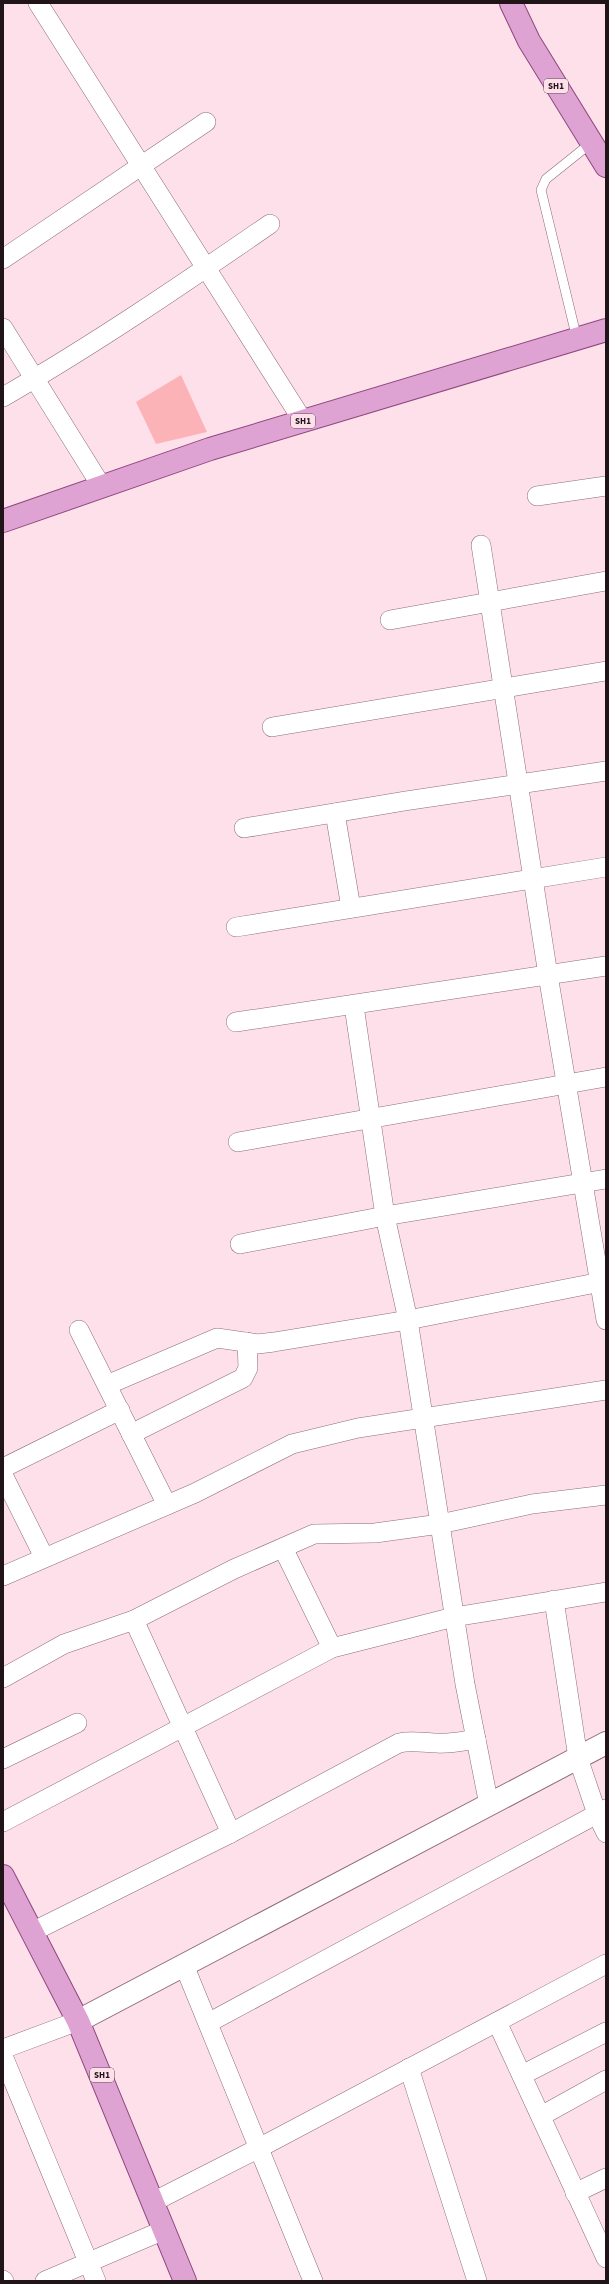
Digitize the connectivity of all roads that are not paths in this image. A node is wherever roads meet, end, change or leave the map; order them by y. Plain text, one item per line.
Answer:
1 (38, 3) edge
2 (511, 3) edge
3 (206, 122) dead end
4 (591, 143) junction
5 (142, 166) junction
6 (606, 166) edge
7 (270, 224) dead end
8 (3, 259) edge
9 (207, 267) junction
10 (3, 328) edge
11 (606, 330) edge
12 (577, 340) junction
13 (35, 379) junction
14 (3, 397) edge
15 (303, 421) junction
16 (606, 486) edge
17 (102, 487) junction
18 (537, 496) dead end
19 (3, 521) edge
20 (481, 545) dead end
21 (606, 581) edge
22 (490, 602) junction
23 (390, 620) dead end
24 (606, 671) edge
25 (504, 687) junction
26 (272, 727) dead end
27 (606, 771) edge
28 (518, 784) junction
29 (335, 813) junction
30 (244, 828) dead end
31 (606, 867) edge
32 (534, 878) junction
33 (351, 908) junction
34 (236, 927) dead end
35 (606, 966) edge
36 (548, 975) junction
37 (354, 1006) junction
38 (236, 1022) dead end
39 (606, 1077) edge
40 (566, 1084) junction
41 (372, 1118) junction
42 (238, 1142) dead end
43 (606, 1179) edge
44 (583, 1183) junction
45 (385, 1216) junction
46 (240, 1244) dead end
47 (603, 1282) edge
48 (408, 1320) junction
49 (606, 1320) edge
50 (79, 1330) dead end
51 (247, 1342) junction
52 (107, 1385) junction
53 (606, 1390) edge
54 (120, 1410) junction
55 (424, 1419) junction
56 (131, 1434) junction
57 (3, 1468) edge
58 (3, 1475) edge
59 (606, 1494) edge
60 (167, 1505) junction
61 (440, 1524) junction
62 (283, 1548) junction
63 (44, 1557) junction
64 (3, 1576) edge
65 (606, 1592) edge
66 (554, 1600) junction
67 (454, 1617) junction
68 (134, 1620) junction
69 (332, 1648) junction
70 (3, 1678) edge
71 (77, 1723) dead end
72 (183, 1728) junction
73 (476, 1739) junction
74 (606, 1743) edge
75 (578, 1758) junction
76 (3, 1759) edge
77 (489, 1805) junction
78 (602, 1812) edge
79 (3, 1822) edge
80 (231, 1833) junction
81 (606, 1833) edge
82 (3, 1876) edge
83 (32, 1932) junction
84 (606, 1964) edge
85 (184, 1965) junction
86 (78, 2021) junction
87 (497, 2022) junction
88 (208, 2023) junction
89 (606, 2032) edge
90 (3, 2049) edge
91 (3, 2056) edge
92 (409, 2068) junction
93 (522, 2076) junction
94 (606, 2080) edge
95 (541, 2116) junction
96 (259, 2148) junction
97 (606, 2178) edge
98 (575, 2192) junction
99 (153, 2202) junction
100 (164, 2230) junction
101 (606, 2258) edge
102 (88, 2262) junction
103 (45, 2281) edge
104 (96, 2281) edge
105 (185, 2281) edge
106 (313, 2281) edge
107 (477, 2281) edge

1 - 5 street
2 - 4 main road, SH1
3 - 5 street
4 - 6 main road, SH1
4 - 12 lane
5 - 8 street
5 - 9 street
7 - 9 street
9 - 13 street
9 - 15 street
10 - 13 street
11 - 12 main road, SH1
12 - 15 main road, SH1
13 - 14 street
13 - 17 street
15 - 17 main road, SH1
16 - 18 street
17 - 19 main road, SH1
20 - 22 street
21 - 22 street
22 - 23 street
22 - 25 street
24 - 25 street
25 - 26 street
25 - 28 street
27 - 28 street
28 - 29 street
28 - 32 street
29 - 30 street
29 - 33 street
31 - 32 street
32 - 33 street
32 - 36 street
33 - 34 street
35 - 36 street
36 - 37 street
36 - 40 street
37 - 38 street
37 - 41 street
39 - 40 street
40 - 41 street
40 - 44 street
41 - 42 street
41 - 45 street
43 - 44 street
44 - 45 street
44 - 47 street
45 - 46 street
45 - 48 street
47 - 48 street
47 - 49 street
48 - 51 street
48 - 55 street
50 - 52 street
51 - 52 street
51 - 56 street
52 - 54 street
53 - 55 street
54 - 56 street
54 - 57 street
55 - 60 street
55 - 61 street
56 - 60 street
58 - 63 street
59 - 61 street
60 - 63 street
61 - 62 street
61 - 67 street
62 - 68 street
62 - 69 street
63 - 64 street
65 - 66 street
66 - 67 street
66 - 75 street
67 - 69 street
67 - 73 street
68 - 70 street
68 - 72 street
69 - 72 street
71 - 76 street
72 - 79 street
72 - 80 street
73 - 77 street
73 - 80 street
74 - 75 street
75 - 77 street
75 - 78 street
77 - 85 street
78 - 81 street
78 - 88 street
80 - 83 street
82 - 83 main road, SH1
83 - 86 main road, SH1
84 - 87 street
85 - 86 street
85 - 88 street
86 - 90 street
86 - 99 main road, SH1
87 - 92 street
87 - 93 street
88 - 96 street
89 - 93 street
91 - 102 street
92 - 96 street
92 - 107 street
93 - 95 street
94 - 95 street
95 - 98 street
96 - 99 street
96 - 106 street
97 - 98 street
98 - 101 street
99 - 100 main road, SH1
100 - 102 street
100 - 105 main road, SH1
102 - 103 street
102 - 104 street

